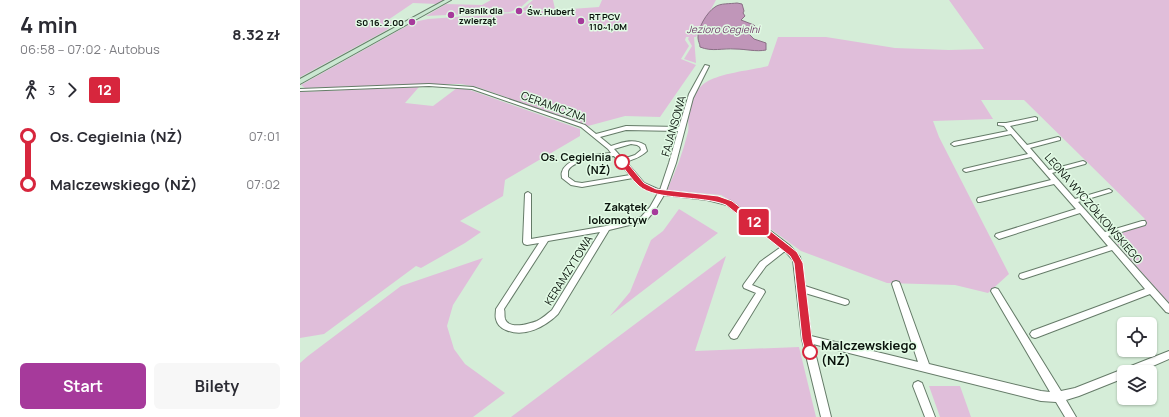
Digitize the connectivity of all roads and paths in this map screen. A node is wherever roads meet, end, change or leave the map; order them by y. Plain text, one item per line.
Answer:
1 (449, 0) edge
2 (707, 66) dead end
3 (300, 82) edge
4 (300, 90) edge
5 (1035, 119) dead end
6 (681, 129) junction
7 (1012, 132) junction
8 (596, 136) junction
9 (1058, 139) dead end
10 (954, 144) dead end
11 (1026, 147) junction
12 (610, 148) junction
13 (616, 154) junction
14 (1032, 154) junction
15 (622, 161) junction
16 (1083, 163) dead end
17 (966, 170) dead end
18 (1048, 172) junction
19 (635, 176) junction
20 (1056, 181) junction
21 (1110, 191) dead end
22 (662, 193) junction
23 (528, 194) dead end
24 (980, 200) dead end
25 (1074, 201) junction
26 (1082, 210) junction
27 (1142, 223) dead end
28 (606, 228) junction
29 (1104, 235) junction
30 (999, 236) dead end
31 (545, 239) junction
32 (1114, 247) junction
33 (786, 248) junction
34 (1023, 276) dead end
35 (896, 284) dead end
36 (801, 288) junction
37 (1151, 290) junction
38 (995, 291) dead end
39 (845, 302) dead end
40 (1169, 310) edge
41 (1035, 334) dead end
42 (734, 335) dead end
43 (807, 339) junction
44 (1169, 355) edge
45 (1145, 365) edge
46 (925, 367) junction
47 (1117, 377) edge
48 (918, 386) dead end
49 (1058, 397) junction
50 (826, 417) edge
51 (930, 417) edge
52 (1071, 417) edge

1 - 3 main road
2 - 6 street, FAJANSOWA
4 - 8 street, CERAMICZNA
5 - 7 street, LEONA WYCZÓŁKOWSKIEGO
6 - 8 street
6 - 22 street, FAJANSOWA
7 - 10 street
7 - 11 street, LEONA WYCZÓŁKOWSKIEGO
8 - 12 street, CERAMICZNA
9 - 11 street
11 - 14 street, LEONA WYCZÓŁKOWSKIEGO
12 - 13 street, CERAMICZNA
12 - 15 street
13 - 15 street, CERAMICZNA
13 - 19 street
14 - 17 street
14 - 18 street, LEONA WYCZÓŁKOWSKIEGO
15 - 19 street, CERAMICZNA
16 - 18 street
18 - 20 street, LEONA WYCZÓŁKOWSKIEGO
19 - 22 street, CERAMICZNA
20 - 24 street
20 - 25 street, LEONA WYCZÓŁKOWSKIEGO
21 - 25 street
22 - 28 street, FAJANSOWA
22 - 33 street, CERAMICZNA
23 - 31 street, FAJANSOWA
25 - 26 street, LEONA WYCZÓŁKOWSKIEGO
26 - 29 street, LEONA WYCZÓŁKOWSKIEGO
26 - 30 street
27 - 29 street
28 - 31 street, FAJANSOWA
28 - 31 street, KERAMZYTOWA
29 - 32 street, LEONA WYCZÓŁKOWSKIEGO
32 - 34 street
32 - 37 street, LEONA WYCZÓŁKOWSKIEGO
33 - 36 street, CERAMICZNA
33 - 42 street
35 - 46 street
36 - 39 street
36 - 43 street, CERAMICZNA
37 - 40 street, LEONA WYCZÓŁKOWSKIEGO
37 - 41 street
38 - 49 street
43 - 46 street
43 - 50 street, CERAMICZNA
44 - 45 street
46 - 49 street
47 - 49 street
48 - 51 street
49 - 52 street

